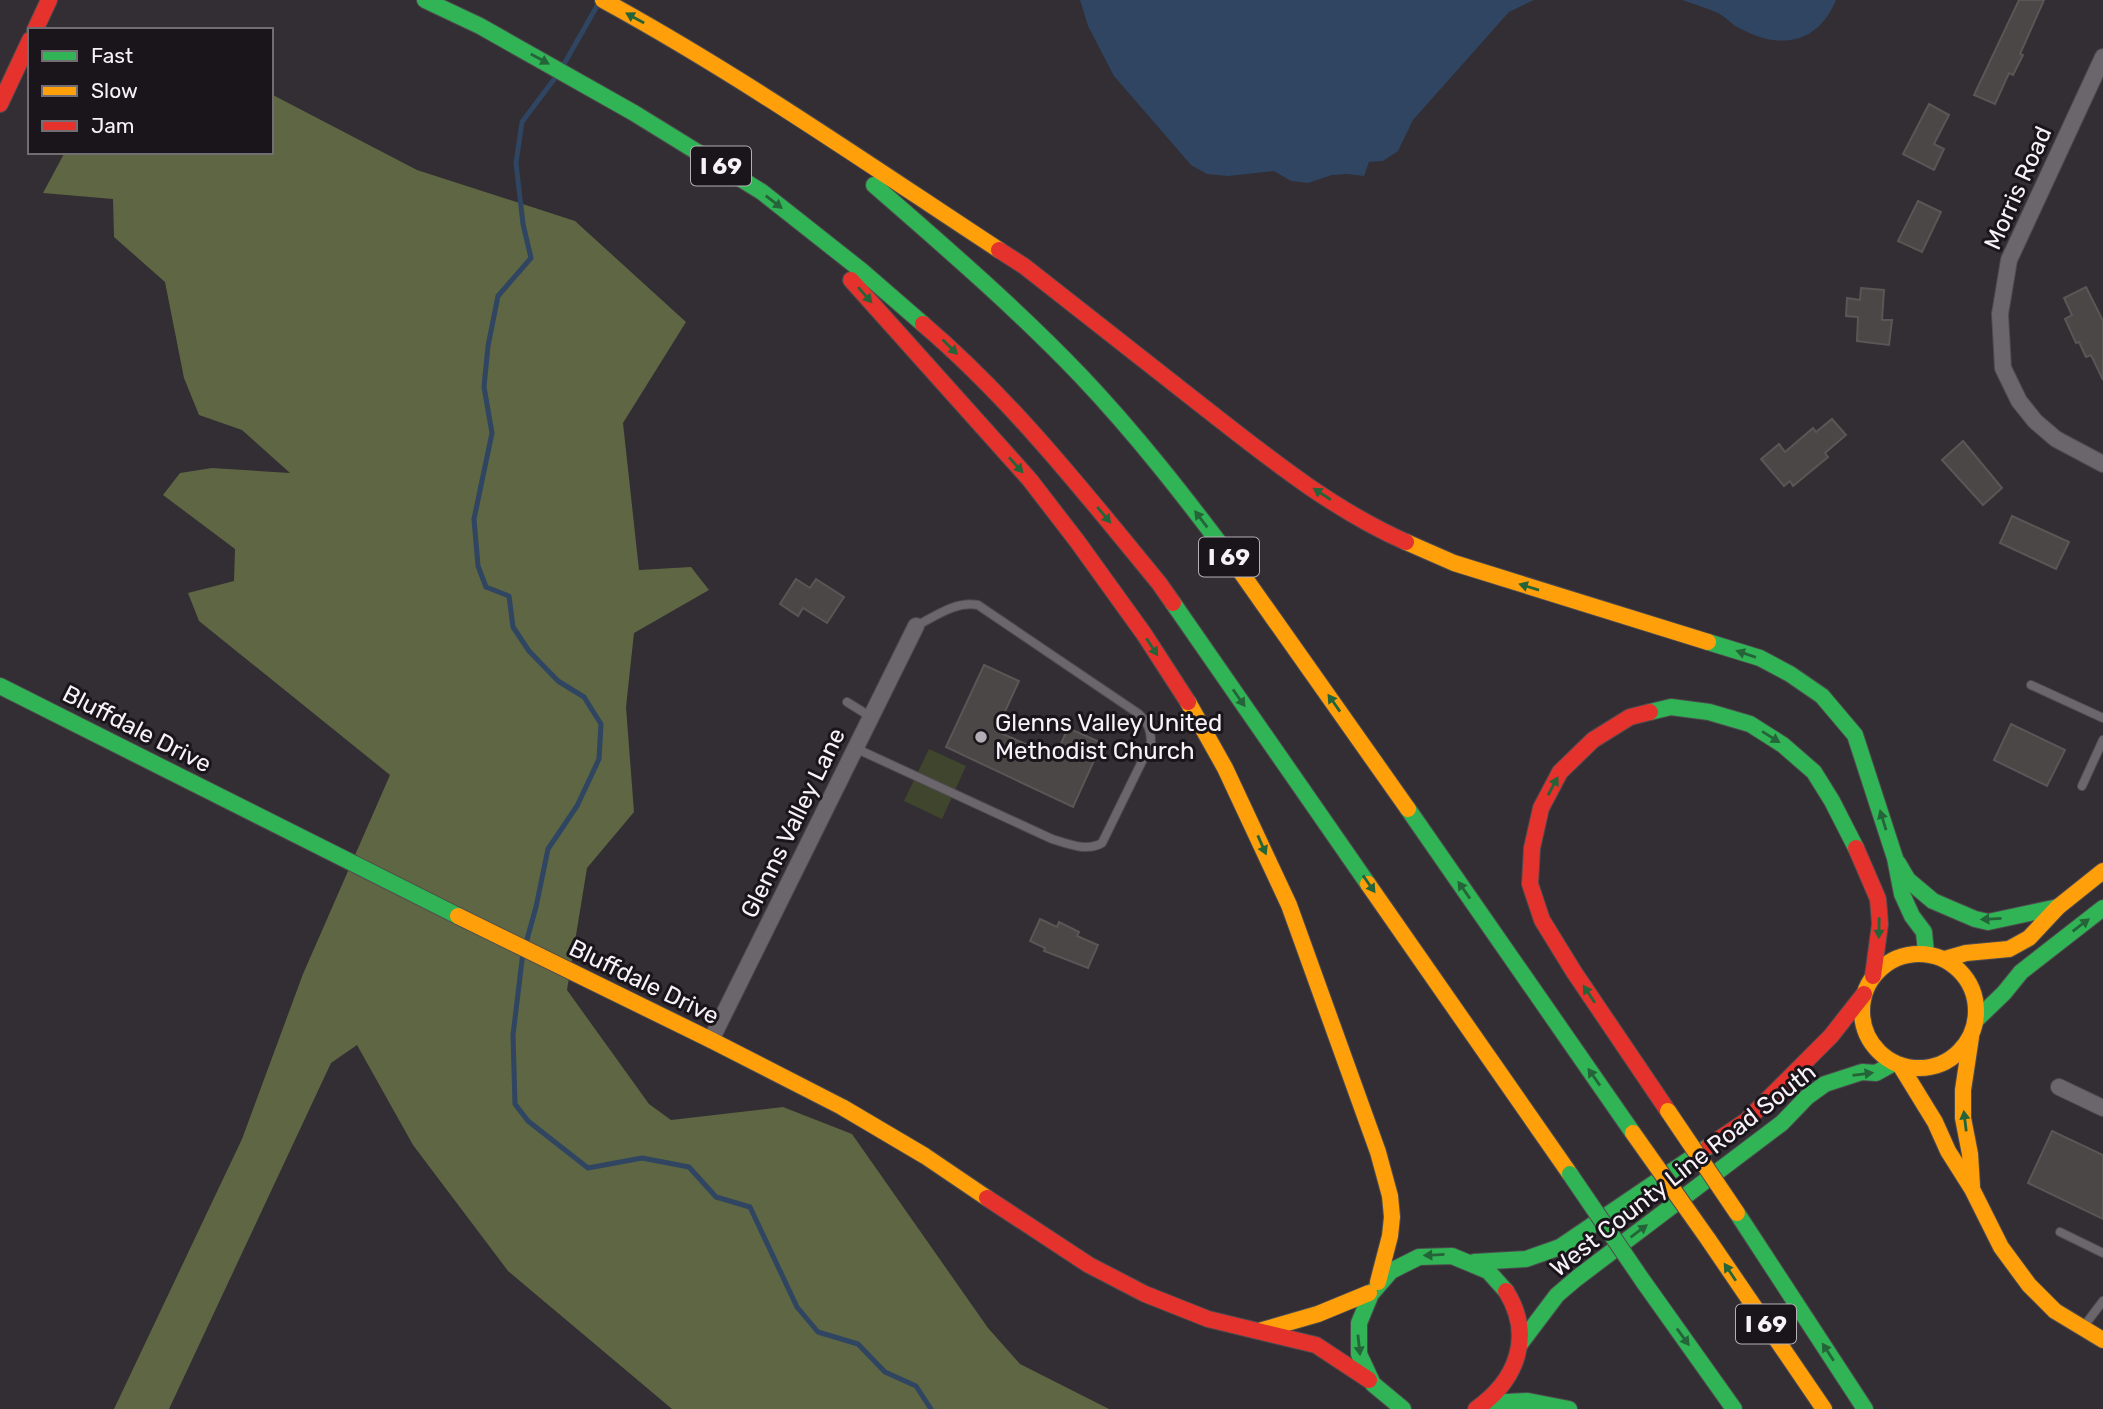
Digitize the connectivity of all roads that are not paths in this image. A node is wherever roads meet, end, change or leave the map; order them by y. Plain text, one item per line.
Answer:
1 (49, 0) edge
2 (425, 0) edge
3 (603, 0) edge
4 (36, 28) edge
5 (28, 44) edge
6 (2103, 57) edge
7 (725, 71) junction
8 (0, 104) edge
9 (804, 225) junction
10 (2103, 464) edge
11 (916, 626) joint
12 (2031, 685) dead end
13 (0, 686) edge
14 (847, 702) dead end
15 (871, 717) junction
16 (2103, 718) edge
17 (2103, 740) edge
18 (855, 748) junction
19 (2082, 786) dead end
20 (1895, 858) junction
21 (2103, 871) edge
22 (2058, 907) junction
23 (2103, 908) edge
24 (1926, 953) junction
25 (1945, 959) junction
26 (1873, 976) junction
27 (1864, 994) junction
28 (1976, 1020) junction
29 (1971, 1037) junction
30 (711, 1040) junction
31 (1897, 1064) junction
32 (2059, 1087) dead end
33 (2103, 1108) edge
34 (1972, 1189) junction
35 (2060, 1232) dead end
36 (2103, 1253) edge
37 (1474, 1262) junction
38 (1374, 1287) junction
39 (2103, 1301) edge
40 (2082, 1329) junction
41 (1257, 1331) junction
42 (2103, 1340) edge
43 (1520, 1344) junction
44 (1369, 1380) junction
45 (1481, 1406) edge
46 (1396, 1407) edge
47 (1569, 1409) edge
48 (1734, 1409) edge
49 (1824, 1409) edge
50 (1865, 1409) edge

1 - 4 main road
2 -> 9 main road, I 69
7 -> 3 main road, I 69
5 - 8 main road
6 - 10 street, Morris Road
20 -> 7 main road
49 -> 7 main road, I 69, bridge
9 -> 38 main road
9 -> 48 main road, I 69, bridge
11 - 15 street, Glenns Valley Lane
11 - 18 lane
12 - 16 lane
13 - 30 main road, Bluffdale Drive
14 - 15 lane
15 - 18 street, Glenns Valley Lane
17 - 19 lane
18 - 30 street, Glenns Valley Lane
22 -> 20 main road
20 - 24 main road
21 - 22 main road
22 - 25 main road
28 -> 23 main road
24 - 25 main road
24 - 26 main road
25 - 28 main road
26 - 27 main road
50 -> 26 main road, bridge
27 - 31 main road
27 - 37 main road, West County Line Road South
28 - 29 main road
29 - 31 main road
34 -> 29 main road
30 - 41 main road, Bluffdale Drive
31 - 34 main road
43 -> 31 main road, West County Line Road South
32 - 33 street
34 - 40 main road
35 - 36 lane
37 -> 38 main road, Bluffdale Drive
37 - 43 main road
38 - 41 main road, Bluffdale Drive
38 -> 44 main road
39 - 40 lane
40 - 42 main road
41 - 44 main road, Bluffdale Drive
43 - 45 main road
44 - 46 main road
45 - 47 main road

